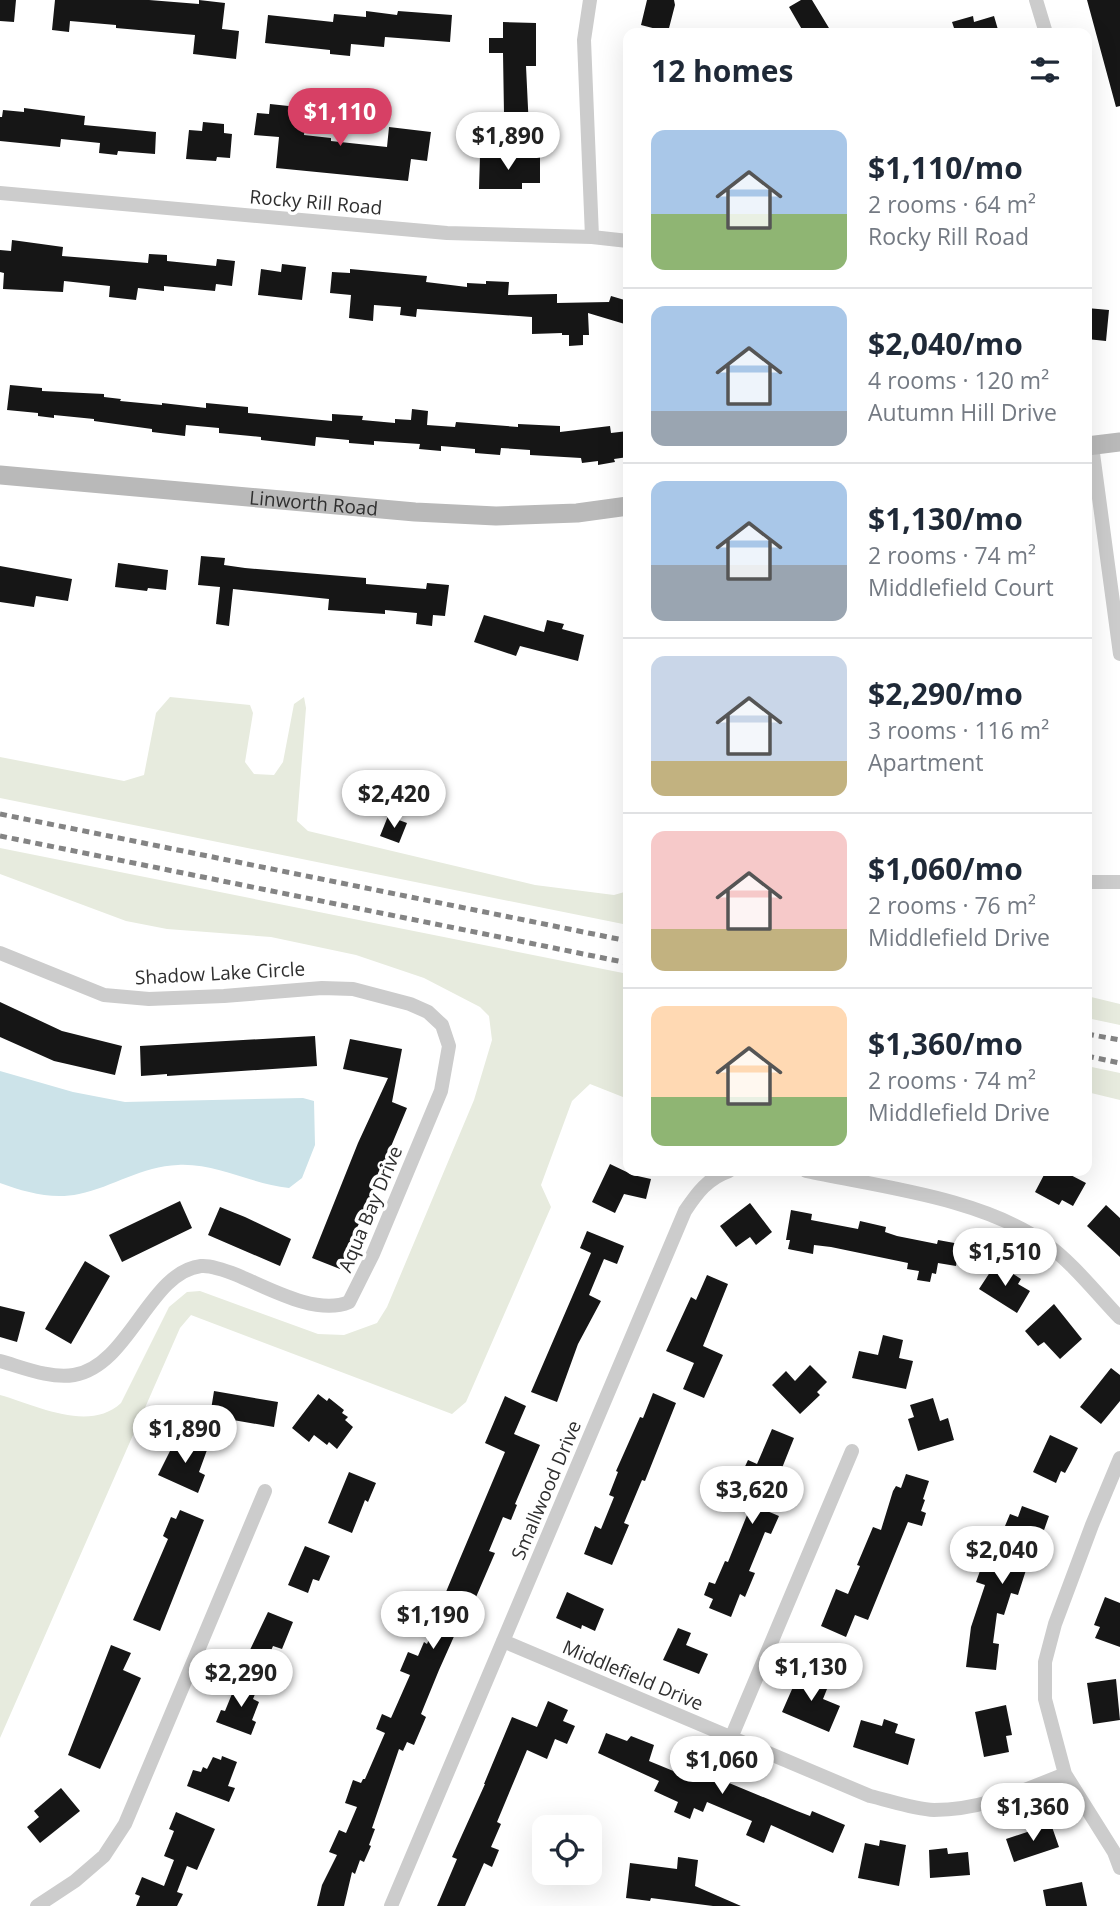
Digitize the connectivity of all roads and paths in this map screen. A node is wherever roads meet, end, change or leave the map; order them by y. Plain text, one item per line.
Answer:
1 (590, 0) edge
2 (1036, 0) edge
3 (1044, 28) edge
4 (0, 193) edge
5 (592, 237) junction
6 (623, 240) edge
7 (1120, 442) edge
8 (1092, 446) edge
9 (1092, 466) edge
10 (0, 475) edge
11 (623, 507) edge
12 (1120, 654) edge
13 (1092, 882) edge
14 (1120, 882) edge
15 (0, 953) edge
16 (443, 1025) joint
17 (719, 1176) edge
18 (832, 1176) edge
19 (1120, 1318) edge
20 (0, 1361) edge
21 (852, 1451) dead end
22 (1120, 1458) edge
23 (265, 1491) dead end
24 (503, 1641) junction
25 (731, 1738) junction
26 (1065, 1774) junction
27 (1120, 1868) edge
28 (37, 1906) edge
29 (391, 1906) edge

1 - 5 street
2 - 3 street
4 - 5 street, Rocky Rill Road
5 - 6 street, Rocky Rill Road
7 - 8 main road
9 - 12 street
10 - 11 main road, Linworth Road
13 - 14 street
15 - 16 street, Shadow Lake Circle
16 - 20 street, Aqua Bay Drive
17 - 24 street, Smallwood Drive
18 - 19 street
21 - 25 street
22 - 26 street
23 - 28 street
24 - 25 street, Middlefield Drive
24 - 29 street, Smallwood Drive
25 - 26 street, Middlefield Drive
26 - 27 street

